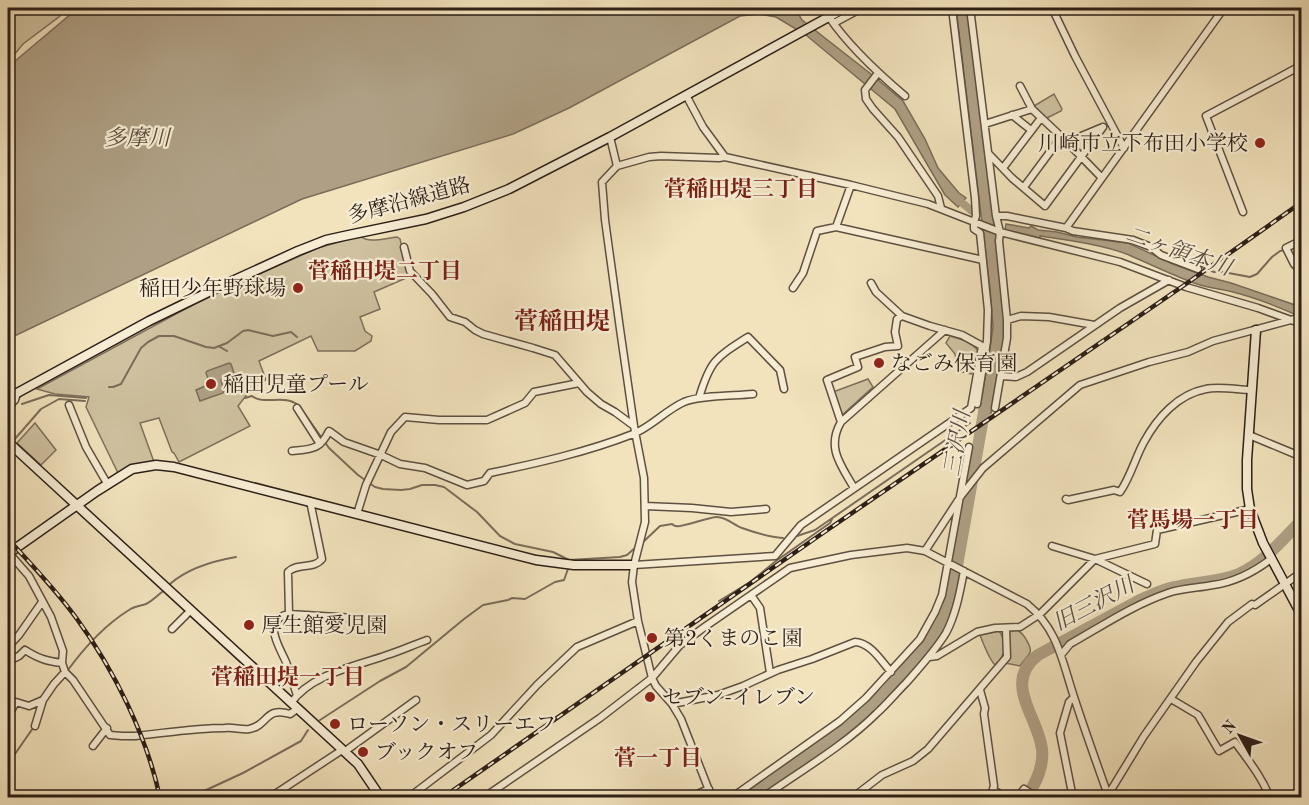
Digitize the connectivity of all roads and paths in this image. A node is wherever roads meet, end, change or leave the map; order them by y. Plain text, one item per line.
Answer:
1 (845, 8) edge
2 (862, 8) edge
3 (952, 8) edge
4 (970, 8) edge
5 (1052, 8) edge
6 (1224, 8) edge
7 (829, 20) junction
8 (1302, 64) edge
9 (878, 73) junction
10 (1020, 86) dead end
11 (686, 95) junction
12 (904, 96) dead end
13 (1032, 109) junction
14 (1012, 115) junction
15 (1041, 118) junction
16 (1111, 122) junction
17 (985, 124) junction
18 (1103, 127) junction
19 (1031, 130) junction
20 (610, 137) junction
21 (1061, 137) junction
22 (1067, 142) junction
23 (1124, 148) junction
24 (988, 153) junction
25 (725, 157) junction
26 (1082, 158) junction
27 (617, 165) junction
28 (1003, 168) junction
29 (1102, 178) junction
30 (851, 185) junction
31 (1023, 187) junction
32 (941, 208) junction
33 (1243, 212) dead end
34 (996, 216) junction
35 (977, 224) junction
36 (836, 227) junction
37 (1066, 228) junction
38 (998, 231) junction
39 (1302, 240) edge
40 (404, 247) dead end
41 (983, 260) junction
42 (1198, 269) dead end
43 (1302, 272) edge
44 (1169, 280) junction
45 (871, 283) dead end
46 (794, 288) dead end
47 (902, 316) junction
48 (1007, 320) junction
49 (1298, 320) edge
50 (1094, 325) junction
51 (945, 330) junction
52 (1256, 330) junction
53 (1001, 376) junction
54 (579, 384) junction
55 (784, 389) dead end
56 (1252, 390) junction
57 (17, 392) junction
58 (753, 394) dead end
59 (8, 398) edge
60 (699, 398) junction
61 (977, 404) dead end
62 (69, 405) dead end
63 (8, 407) edge
64 (297, 408) dead end
65 (995, 408) dead end
66 (841, 422) junction
67 (635, 430) junction
68 (1249, 435) junction
69 (8, 442) edge
70 (323, 442) junction
71 (969, 447) dead end
72 (292, 451) dead end
73 (381, 455) junction
74 (1302, 457) edge
75 (108, 484) junction
76 (854, 488) junction
77 (961, 496) junction
78 (1066, 499) dead end
79 (310, 501) junction
80 (77, 506) junction
81 (645, 506) junction
82 (766, 508) dead end
83 (1250, 509) junction
84 (357, 514) junction
85 (1052, 546) dead end
86 (925, 551) junction
87 (8, 553) edge
88 (1269, 555) junction
89 (1095, 559) junction
90 (949, 563) junction
91 (634, 565) junction
92 (964, 571) junction
93 (1302, 572) edge
94 (1147, 584) dead end
95 (1284, 584) junction
96 (751, 595) junction
97 (42, 602) junction
98 (190, 610) junction
99 (289, 614) junction
100 (1040, 614) junction
101 (1302, 616) edge
102 (354, 618) dead end
103 (638, 621) junction
104 (1006, 628) junction
105 (172, 629) dead end
106 (427, 640) dead end
107 (8, 647) edge
108 (1061, 653) junction
109 (8, 654) edge
110 (929, 657) junction
111 (62, 663) junction
112 (65, 672) junction
113 (891, 672) junction
114 (770, 673) junction
115 (652, 678) junction
116 (980, 690) junction
117 (297, 695) junction
118 (1074, 697) junction
119 (1171, 699) junction
120 (43, 700) junction
121 (416, 700) dead end
122 (672, 704) junction
123 (294, 706) junction
124 (8, 716) edge
125 (35, 726) dead end
126 (107, 728) junction
127 (93, 746) dead end
128 (343, 751) junction
129 (709, 789) junction
130 (993, 790) junction
131 (1032, 796) edge
132 (1108, 796) edge
133 (269, 798) edge
134 (381, 798) edge
135 (408, 798) edge
136 (483, 798) edge
137 (688, 798) edge
138 (712, 798) edge
139 (731, 798) edge
140 (762, 798) edge
141 (852, 798) edge
142 (990, 798) edge
143 (1008, 798) edge
144 (1017, 798) edge
145 (1073, 798) edge
146 (1270, 798) edge

1 - 7 street, 多摩沿線道路
2 - 7 street
3 - 35 street
4 - 17 street
5 - 16 street
6 - 23 street
7 - 9 street
7 - 11 street, 多摩沿線道路
8 - 33 street
9 - 12 street
9 - 32 street
10 - 13 street
11 - 20 street, 多摩沿線道路
11 - 25 street
13 - 14 street
13 - 15 street
14 - 17 street
14 - 19 street
15 - 19 street
15 - 21 street
16 - 18 street
16 - 23 street
17 - 24 street
18 - 22 street
18 - 26 street
19 - 28 street
20 - 27 street
20 - 57 street, 多摩沿線道路
21 - 22 street
21 - 31 street
22 - 26 street
23 - 29 street
24 - 28 street
24 - 34 street
25 - 27 street
25 - 30 street
26 - 29 street
26 - 31 street
27 - 67 street
28 - 31 street
29 - 37 street
30 - 32 street
30 - 36 street
32 - 35 street
34 - 37 street
34 - 38 street
35 - 38 street
35 - 41 street
36 - 41 street
36 - 46 street
37 - 42 street
38 - 44 street
38 - 48 street
39 - 43 street
40 - 54 street
41 - 61 street
44 - 49 street
44 - 50 street
45 - 47 street
47 - 51 street
47 - 66 street
48 - 50 street
48 - 53 street
49 - 52 street
50 - 53 street
51 - 66 street
51 - 76 street
52 - 56 street
52 - 77 street
53 - 65 street
54 - 67 street
54 - 73 street
55 - 60 street
56 - 68 street
56 - 78 street
57 - 59 street, 多摩沿線道路
57 - 63 street
58 - 60 street
60 - 67 street
62 - 75 street
64 - 70 street
66 - 76 street
67 - 73 street
67 - 81 street
68 - 74 street
68 - 83 street
69 - 80 street
70 - 72 street
70 - 73 street
71 - 77 street
73 - 84 street
75 - 79 street
75 - 80 street
76 - 91 street
77 - 86 street
77 - 90 street
79 - 84 street
79 - 99 street
80 - 87 street
80 - 98 street
81 - 82 street
81 - 91 street
83 - 88 street
83 - 89 street
84 - 91 street
85 - 89 street
86 - 90 street
86 - 96 street
87 - 97 street
88 - 95 street
88 - 108 street
89 - 94 street
89 - 100 street
90 - 92 street
90 - 113 street
91 - 103 street
92 - 100 street
92 - 110 street
93 - 95 street
95 - 101 street
95 - 119 street
96 - 114 street
96 - 115 street
97 - 107 street
97 - 111 street
98 - 105 street
98 - 123 street
99 - 102 street
99 - 117 street
100 - 104 street
100 - 108 street
103 - 115 street
103 - 135 street
104 - 110 street
104 - 116 street
106 - 117 street
108 - 118 street
109 - 111 street
110 - 140 street
111 - 112 street
112 - 120 street
112 - 126 street
113 - 114 street
113 - 139 street
114 - 122 street
115 - 122 street
115 - 136 street
116 - 130 street
116 - 141 street
117 - 123 street
118 - 132 street
118 - 145 street
119 - 132 street
119 - 146 street
120 - 124 street
120 - 125 street
121 - 128 street
122 - 129 street
123 - 126 street
123 - 128 street
126 - 127 street
128 - 133 street
128 - 134 street
129 - 137 street
129 - 138 street
130 - 142 street
130 - 143 street
131 - 144 street

